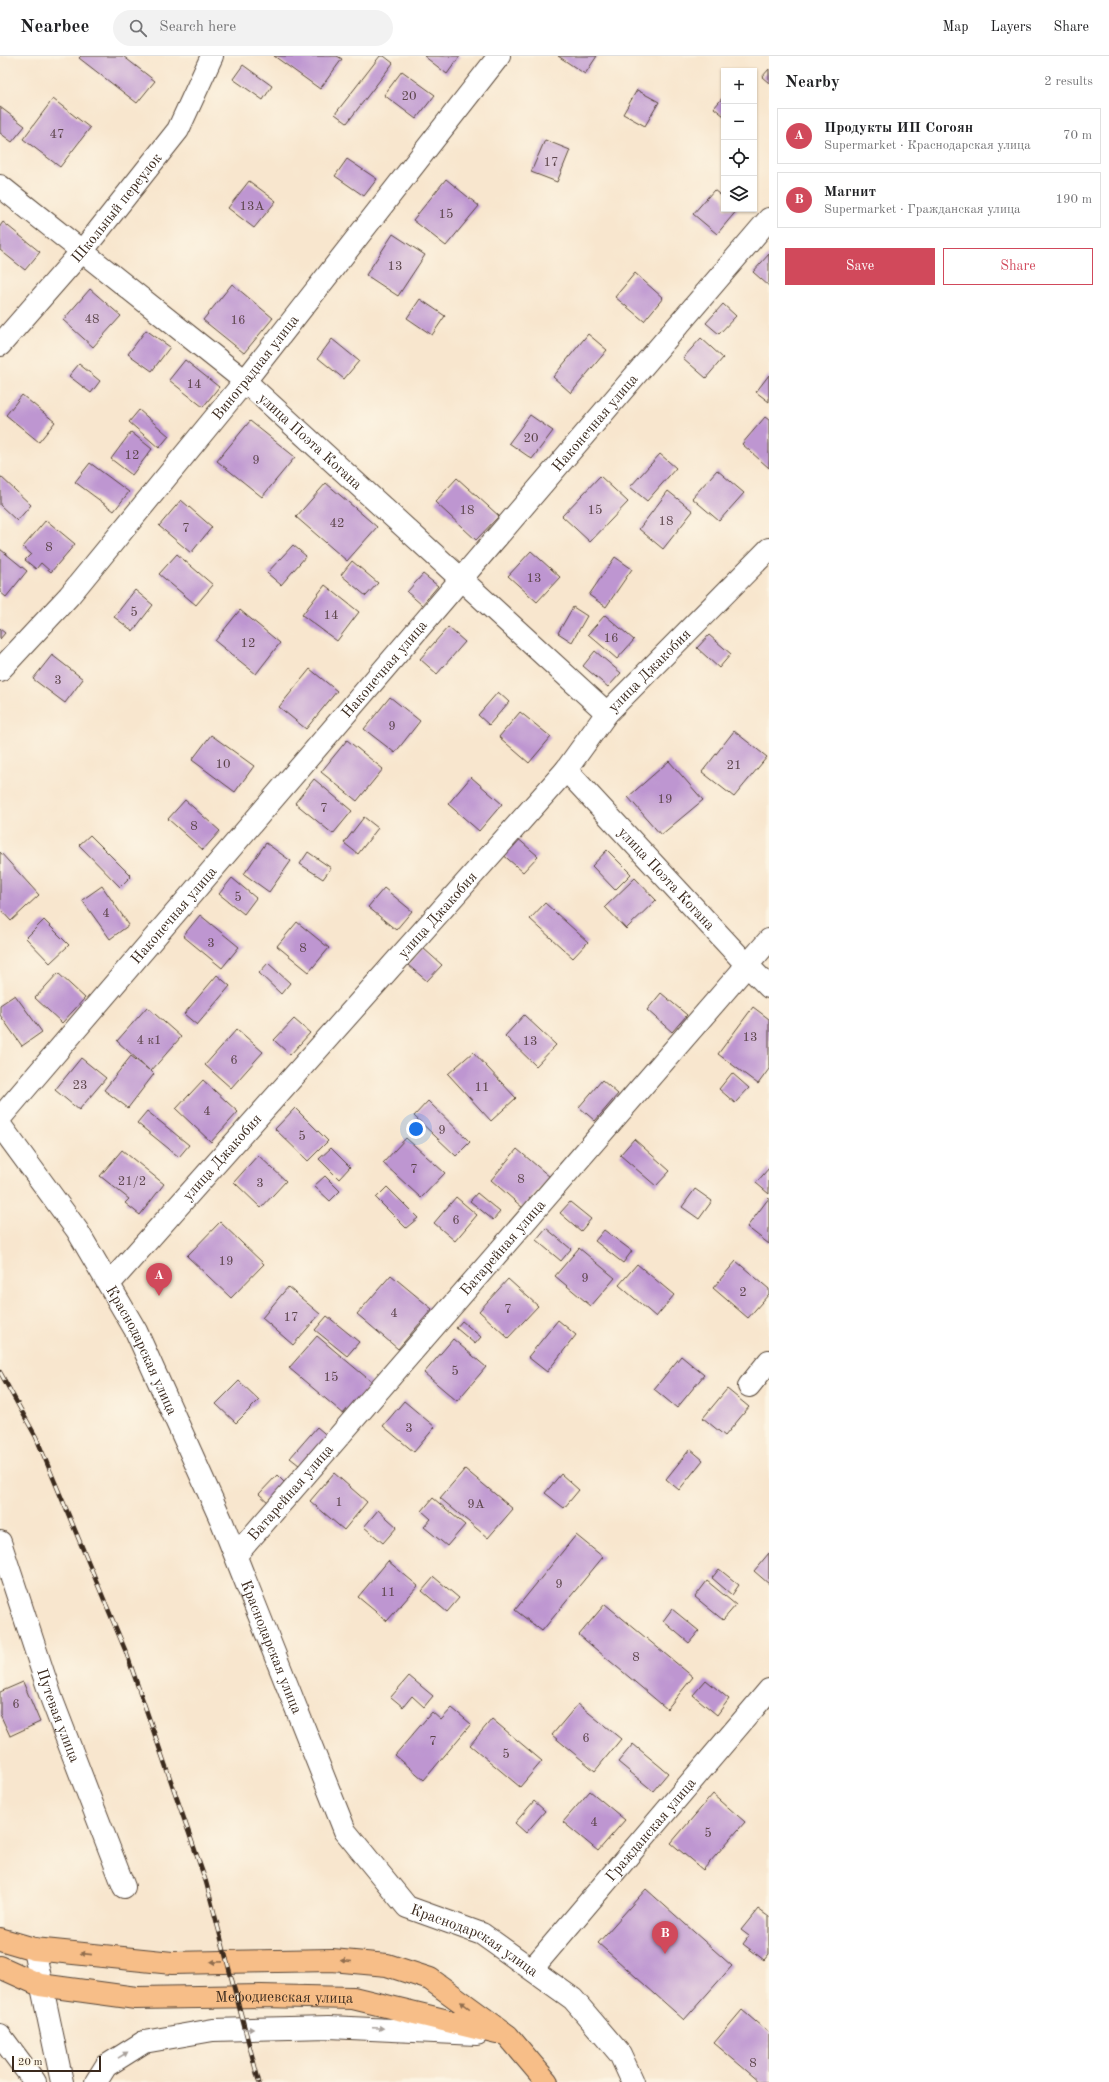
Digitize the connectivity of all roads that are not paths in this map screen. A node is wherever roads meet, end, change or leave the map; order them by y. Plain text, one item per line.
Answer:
1 (212, 56) edge
2 (498, 56) edge
3 (0, 186) edge
4 (769, 219) edge
5 (83, 250) junction
6 (0, 345) edge
7 (245, 381) junction
8 (769, 549) edge
9 (461, 580) junction
10 (0, 670) edge
11 (607, 713) junction
12 (566, 770) junction
13 (769, 940) edge
14 (747, 966) junction
15 (769, 987) edge
16 (0, 1118) edge
17 (0, 1125) edge
18 (109, 1284) junction
19 (769, 1361) edge
20 (749, 1386) dead end
21 (0, 1542) edge
22 (236, 1555) junction
23 (769, 1690) edge
24 (124, 1887) dead end
25 (0, 1939) edge
26 (34, 1949) junction
27 (0, 1967) edge
28 (532, 1969) junction
29 (40, 1985) junction
30 (0, 2035) edge
31 (508, 2036) junction
32 (35, 2082) edge
33 (62, 2082) edge
34 (96, 2082) edge
35 (547, 2082) edge
36 (633, 2082) edge

1 - 5 street, Школьный переулок
2 - 7 street, Виноградная улица
3 - 5 street, улица Поэта Когана
4 - 9 street, Наконечная улица
5 - 6 street, Школьный переулок
5 - 7 street, улица Поэта Когана
7 - 9 street, улица Поэта Когана
7 - 10 street, Виноградная улица
8 - 11 street, улица Джакобия
9 - 11 street, улица Поэта Когана
9 - 16 street, Наконечная улица
11 - 12 street, улица Джакобия
12 - 14 street, улица Поэта Когана
12 - 18 street, улица Джакобия
13 - 14 street, Батарейная улица
14 - 15 street, улица Поэта Когана
14 - 22 street, Батарейная улица
17 - 18 street, Краснодарская улица
18 - 22 street, Краснодарская улица
19 - 20 street
21 - 24 street, Путевая улица
22 - 28 street, Краснодарская улица
23 - 28 street, Гражданская улица
25 - 26 main road
26 - 29 street
31 -> 26 main road
27 - 29 main road, Мефодиевская улица
28 - 36 street, Краснодарская улица
29 - 31 main road, Мефодиевская улица
29 - 33 street
30 - 32 street
34 -> 31 street
31 - 35 main road

